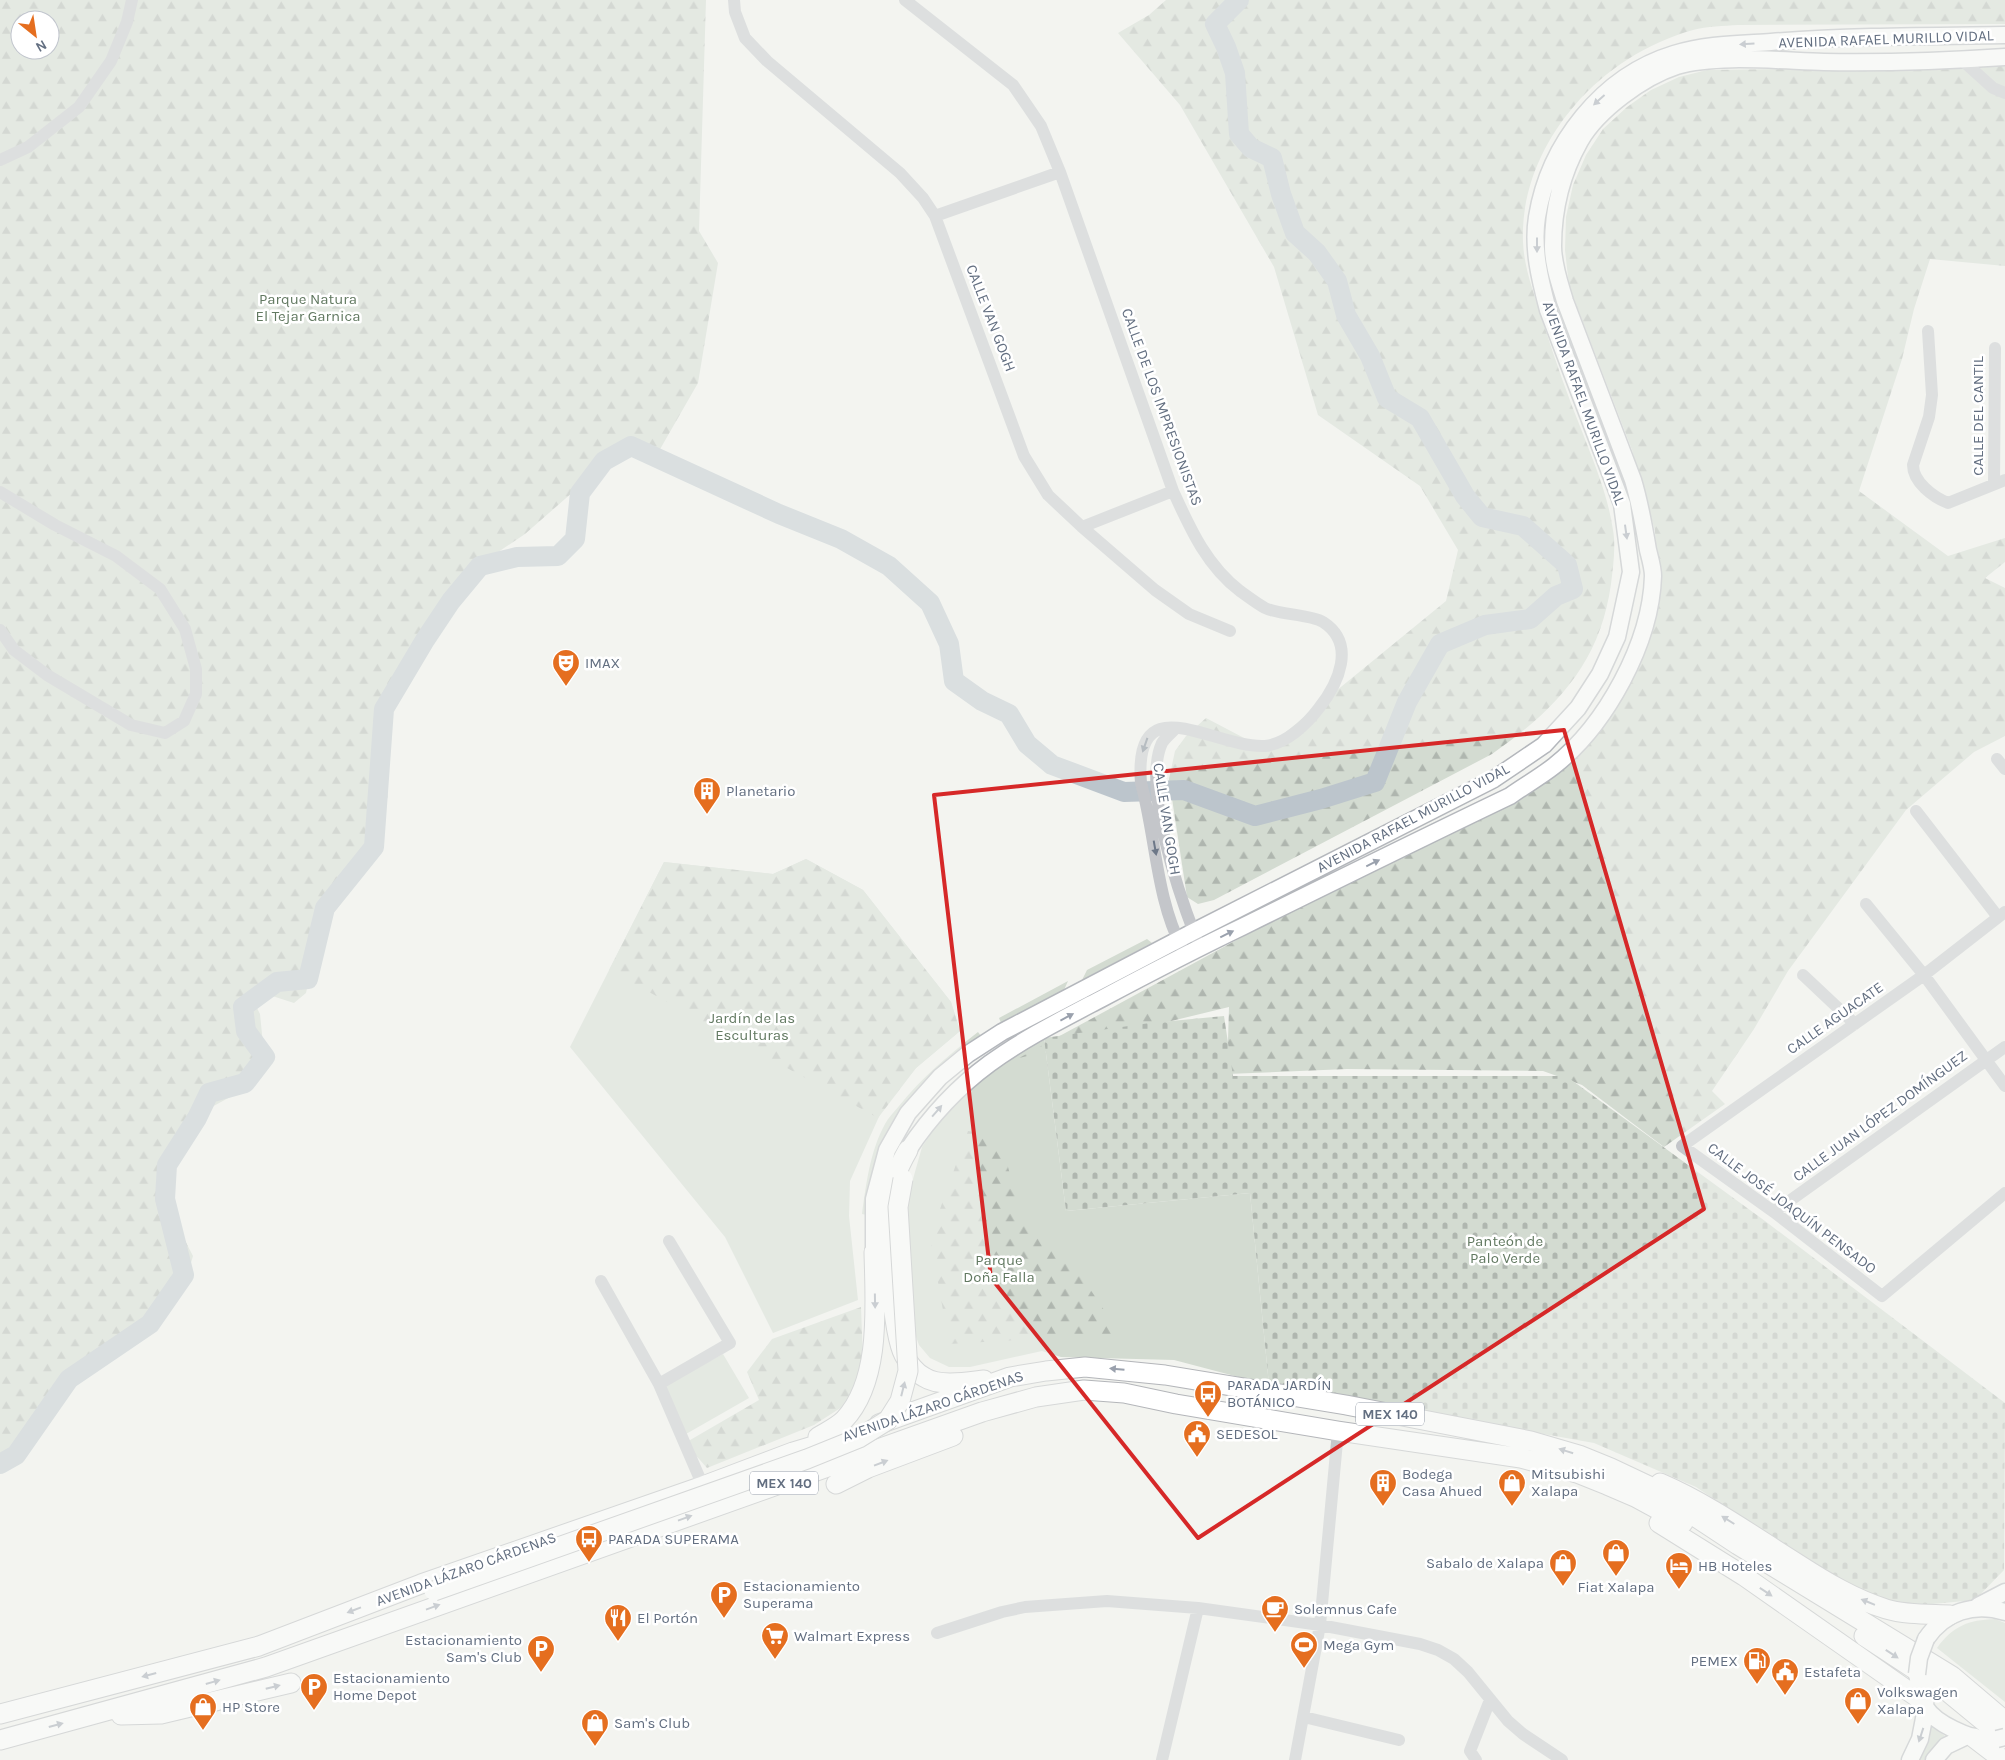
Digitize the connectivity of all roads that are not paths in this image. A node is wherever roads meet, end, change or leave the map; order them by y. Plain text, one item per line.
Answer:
1 (132, 0) edge
2 (734, 0) edge
3 (905, 0) edge
4 (2005, 35) edge
5 (2005, 57) edge
6 (1962, 60) junction
7 (2005, 93) edge
8 (0, 160) edge
9 (1060, 172) junction
10 (935, 216) junction
11 (1928, 331) dead end
12 (1995, 348) dead end
13 (2000, 482) edge
14 (1173, 491) junction
15 (0, 492) edge
16 (1082, 527) junction
17 (0, 630) edge
18 (1230, 631) dead end
19 (1175, 729) junction
20 (1152, 799) junction
21 (1916, 811) dead end
22 (1176, 884) junction
23 (1162, 887) junction
24 (1866, 904) dead end
25 (2002, 915) edge
26 (1193, 932) junction
27 (1187, 947) junction
28 (1803, 974) dead end
29 (1924, 975) junction
30 (1855, 1024) junction
31 (2005, 1047) edge
32 (1987, 1060) junction
33 (2005, 1086) edge
34 (1682, 1146) joint
35 (908, 1150) junction
36 (2005, 1193) edge
37 (1774, 1212) junction
38 (669, 1241) dead end
39 (874, 1252) joint
40 (601, 1281) dead end
41 (1010, 1377) junction
42 (659, 1384) junction
43 (982, 1412) junction
44 (1338, 1432) junction
45 (792, 1452) junction
46 (1611, 1468) junction
47 (1577, 1473) junction
48 (836, 1484) dead end
49 (703, 1486) junction
50 (2005, 1592) edge
51 (1198, 1608) junction
52 (1973, 1608) junction
53 (2005, 1612) edge
54 (1950, 1616) junction
55 (1320, 1625) junction
56 (938, 1633) dead end
57 (336, 1643) junction
58 (291, 1683) dead end
59 (1490, 1700) junction
60 (1925, 1705) junction
61 (0, 1714) edge
62 (87, 1717) junction
63 (1304, 1717) junction
64 (2005, 1721) edge
65 (1970, 1737) junction
66 (2002, 1738) edge
67 (0, 1740) edge
68 (1399, 1740) dead end
69 (1162, 1760) edge
70 (1295, 1760) edge
71 (1476, 1760) edge
72 (1562, 1760) edge
73 (1910, 1760) edge
74 (1934, 1760) edge
75 (2003, 1760) edge

1 - 8 street
2 - 10 street, CALLE VAN GOGH
3 - 9 street, CALLE DE LOS IMPRESIONISTAS
4 -> 26 main road, AVENIDA RAFAEL MURILLO VIDAL
5 - 6 main road, AVENIDA RAFAEL MURILLO VIDAL
6 - 7 street
27 -> 6 main road, AVENIDA RAFAEL MURILLO VIDAL
9 - 10 street
9 - 14 street, CALLE DE LOS IMPRESIONISTAS
10 - 16 street, CALLE VAN GOGH
11 - 13 street
12 - 13 street, CALLE DEL CANTIL
14 - 16 street
14 - 19 street, CALLE DE LOS IMPRESIONISTAS
15 - 17 street
16 - 18 street, CALLE VAN GOGH
19 - 20 street, CALLE VAN GOGH
19 -> 20 street, CALLE VAN GOGH
20 - 22 street, CALLE VAN GOGH
20 -> 23 street, CALLE VAN GOGH
21 - 25 street
22 - 23 street
22 - 26 street, CALLE VAN GOGH
23 - 27 street, CALLE VAN GOGH
24 - 29 street
25 - 29 street, CALLE AGUACATE
26 - 27 main road, AVENIDA RAFAEL MURILLO VIDAL
35 -> 27 main road, AVENIDA RAFAEL MURILLO VIDAL
27 - 39 main road, AVENIDA RAFAEL MURILLO VIDAL
28 - 30 street
29 - 30 street, CALLE AGUACATE
29 - 32 street
30 - 34 street, CALLE AGUACATE
31 - 32 street, CALLE JUAN LÓPEZ DOMÍNGUEZ
32 - 33 street
32 - 37 street, CALLE JUAN LÓPEZ DOMÍNGUEZ
34 - 37 street, CALLE JOSÉ JOAQUÍN PENSADO
35 - 41 highway
57 -> 35 highway, bridge
36 - 37 street, CALLE JOSÉ JOAQUÍN PENSADO
38 - 42 street
39 -> 45 highway
40 - 42 street
41 - 45 highway, AVENIDA LÁZARO CÁRDENAS / MEX 140
46 -> 41 highway, AVENIDA LÁZARO CÁRDENAS / MEX 140
42 - 49 street
43 - 44 highway, AVENIDA LÁZARO CÁRDENAS / MEX 140
48 -> 43 highway
57 -> 43 highway, AVENIDA LÁZARO CÁRDENAS / MEX 140
44 - 47 highway, AVENIDA LÁZARO CÁRDENAS / MEX 140
44 - 55 street
45 - 49 highway, AVENIDA LÁZARO CÁRDENAS / MEX 140
54 -> 46 highway
46 - 64 highway, AVENIDA LÁZARO CÁRDENAS / MEX 140
47 -> 60 highway
47 -> 66 highway, AVENIDA LÁZARO CÁRDENAS / MEX 140
49 -> 61 highway, AVENIDA LÁZARO CÁRDENAS / MEX 140
50 - 52 main road
51 - 55 street
51 - 56 street
51 - 69 street
52 - 53 main road
52 - 54 main road
54 - 60 main road, bridge
55 - 59 street
55 - 63 street
62 -> 57 highway, AVENIDA LÁZARO CÁRDENAS / MEX 140
62 -> 58 highway
59 - 71 street
59 - 72 street
60 - 65 main road
60 -> 73 main road
67 -> 62 highway, AVENIDA LÁZARO CÁRDENAS / MEX 140
63 - 68 street
63 - 70 street
65 - 66 main road
65 - 74 main road
65 - 75 highway

